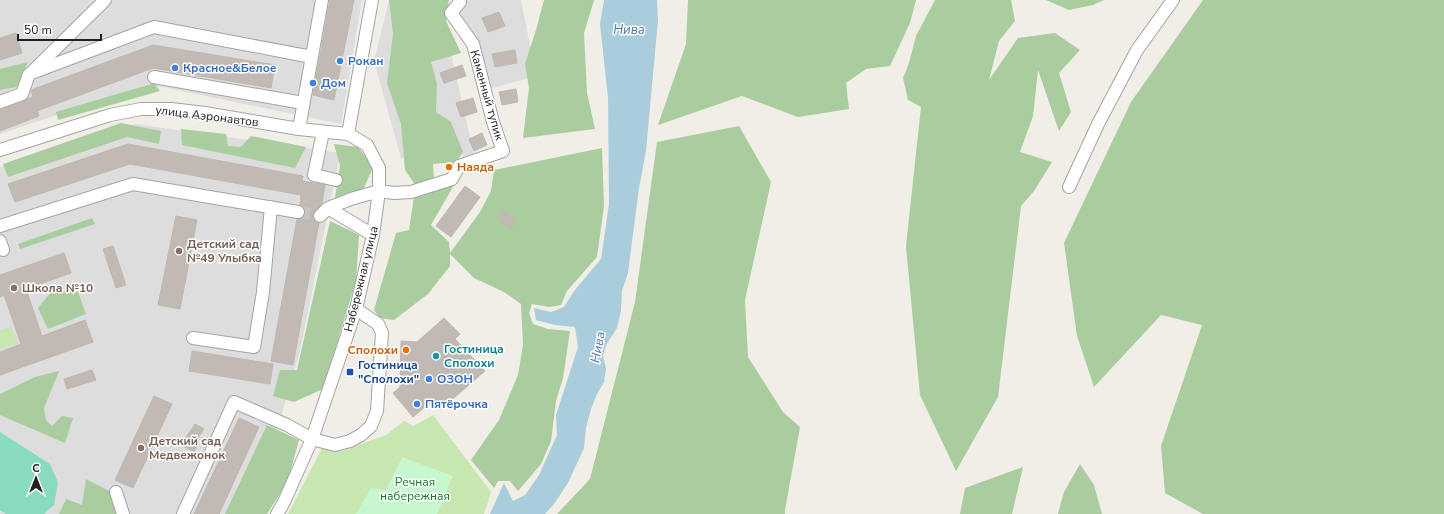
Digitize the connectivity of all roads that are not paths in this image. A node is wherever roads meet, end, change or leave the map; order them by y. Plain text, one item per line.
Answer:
1 (104, 0) edge
2 (322, 0) edge
3 (372, 0) edge
4 (459, 0) edge
5 (1173, 0) edge
6 (312, 57) junction
7 (29, 74) junction
8 (154, 77) dead end
9 (0, 102) edge
10 (303, 103) junction
11 (299, 129) junction
12 (322, 132) junction
13 (348, 134) junction
14 (0, 150) edge
15 (336, 180) dead end
16 (1069, 188) dead end
17 (379, 191) junction
18 (271, 207) junction
19 (298, 212) tunnel mouth
20 (0, 226) edge
21 (374, 235) junction
22 (356, 309) junction
23 (193, 338) dead end
24 (312, 439) junction
25 (116, 492) dead end
26 (123, 514) edge
27 (183, 514) edge
28 (277, 514) edge

1 - 7 street
2 - 6 street
3 - 13 street
4 - 17 street, Каменный тупик
5 - 16 street
6 - 7 street
6 - 10 street
7 - 9 street
8 - 10 street
10 - 11 street
11 - 12 street, улица Аэронавтов
11 - 14 street, улица Аэронавтов
12 - 13 street, улица Аэронавтов
12 - 15 street
13 - 17 street, Набережная улица
17 - 21 street, Набережная улица
17 - 21 street
18 - 19 street
18 - 20 street
18 - 23 street
21 - 22 street, Набережная улица
22 - 24 street, Набережная улица
22 - 24 street
24 - 27 street
24 - 28 street, Набережная улица
25 - 26 street

